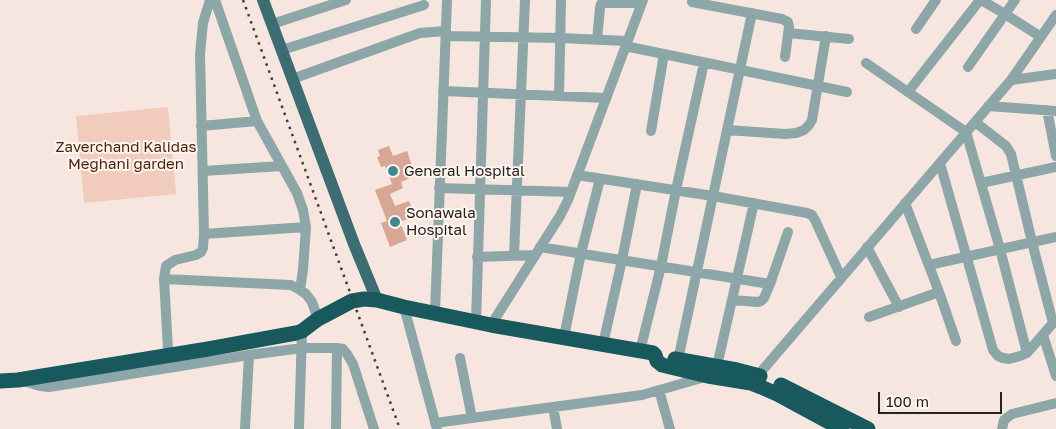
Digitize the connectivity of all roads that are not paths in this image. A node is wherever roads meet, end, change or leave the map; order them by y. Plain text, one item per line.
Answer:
1 (210, 0) edge
2 (215, 0) edge
3 (263, 0) edge
4 (346, 0) edge
5 (447, 0) edge
6 (486, 0) edge
7 (524, 0) edge
8 (936, 0) edge
9 (981, 0) edge
10 (1015, 0) edge
11 (561, 2) dead end
12 (642, 2) edge
13 (692, 2) dead end
14 (424, 6) dead end
15 (752, 14) junction
16 (1005, 14) junction
17 (1056, 15) edge
18 (272, 24) junction
19 (916, 29) dead end
20 (788, 33) junction
21 (446, 34) junction
22 (826, 36) junction
23 (485, 37) junction
24 (1040, 37) junction
25 (523, 38) junction
26 (560, 38) junction
27 (849, 39) dead end
28 (597, 40) junction
29 (626, 44) junction
30 (282, 50) junction
31 (664, 54) junction
32 (785, 57) dead end
33 (704, 63) junction
34 (866, 63) dead end
35 (968, 67) dead end
36 (740, 70) junction
37 (1056, 74) edge
38 (292, 79) junction
39 (1010, 80) junction
40 (817, 86) junction
41 (443, 91) junction
42 (483, 92) junction
43 (847, 92) dead end
44 (908, 92) junction
45 (521, 94) junction
46 (559, 96) junction
47 (606, 98) junction
48 (988, 106) junction
49 (1051, 111) edge
50 (257, 121) junction
51 (975, 122) junction
52 (201, 126) junction
53 (727, 130) junction
54 (651, 131) dead end
55 (966, 132) junction
56 (1056, 156) edge
57 (940, 163) junction
58 (282, 166) junction
59 (1056, 167) edge
60 (202, 171) junction
61 (577, 175) junction
62 (1017, 175) junction
63 (600, 178) junction
64 (981, 183) junction
65 (637, 184) junction
66 (439, 188) junction
67 (480, 189) junction
68 (517, 190) junction
69 (676, 190) junction
70 (571, 192) junction
71 (713, 196) junction
72 (905, 202) junction
73 (754, 203) junction
74 (306, 227) junction
75 (788, 232) dead end
76 (204, 234) junction
77 (1056, 237) edge
78 (1032, 242) junction
79 (867, 247) junction
80 (1000, 249) junction
81 (538, 251) junction
82 (581, 254) junction
83 (514, 255) junction
84 (966, 256) junction
85 (477, 257) junction
86 (622, 260) junction
87 (929, 265) junction
88 (661, 266) junction
89 (697, 272) junction
90 (841, 277) junction
91 (164, 279) junction
92 (737, 280) junction
93 (770, 284) junction
94 (300, 290) junction
95 (939, 292) junction
96 (377, 300) junction
97 (732, 300) junction
98 (404, 307) junction
99 (899, 307) junction
100 (435, 313) junction
101 (869, 317) dead end
102 (476, 322) junction
103 (1055, 322) edge
104 (310, 324) junction
105 (491, 325) junction
106 (1043, 335) junction
107 (564, 337) junction
108 (956, 341) dead end
109 (602, 344) junction
110 (302, 348) junction
111 (337, 348) junction
112 (168, 349) junction
113 (640, 351) junction
114 (1027, 353) junction
115 (249, 355) junction
116 (460, 358) dead end
117 (678, 360) junction
118 (657, 361) junction
119 (712, 371) junction
120 (1056, 376) edge
121 (754, 379) junction
122 (18, 380) junction
123 (0, 381) edge
124 (659, 390) junction
125 (1056, 403) edge
126 (553, 407) junction
127 (472, 418) junction
128 (436, 426) edge
129 (245, 429) edge
130 (300, 429) edge
131 (336, 429) edge
132 (374, 429) edge
133 (557, 429) edge
134 (670, 429) edge
135 (842, 429) edge
136 (868, 429) edge
137 (1002, 429) edge

1 - 52 street
2 - 50 street
3 - 18 main road
4 - 18 street
5 - 21 street
6 - 23 street
7 - 25 street
8 - 19 street
9 - 16 street
9 - 44 street
10 - 16 street
11 - 26 street
12 - 28 street
12 - 29 street
13 - 15 street
14 - 30 street
15 - 20 street
15 - 36 street
16 - 24 street
16 - 35 street
17 - 24 street
18 - 30 main road
20 - 22 street
20 - 32 street
21 - 23 street
21 - 38 street
21 - 41 street
22 - 27 street
22 - 40 street
23 - 25 street
23 - 42 street
24 - 39 street
25 - 26 street
25 - 45 street
26 - 28 street
26 - 46 street
28 - 29 street
29 - 31 street
29 - 47 street
30 - 38 main road
31 - 33 street
31 - 54 street
33 - 36 street
33 - 69 street
34 - 44 street
36 - 40 street
36 - 53 street
37 - 39 street
38 - 96 main road
39 - 48 street
40 - 43 street
40 - 53 street
41 - 42 street
41 - 66 street
42 - 45 street
42 - 67 street
44 - 55 street
45 - 46 street
45 - 68 street
46 - 47 street
47 - 61 street
48 - 49 street
48 - 51 street
49 - 56 street
50 - 52 street
50 - 58 street
51 - 55 street
51 - 62 street
52 - 60 street
53 - 71 street
55 - 57 street
55 - 64 street
57 - 72 street
57 - 84 street
58 - 60 street
58 - 74 street
59 - 62 street
60 - 76 street
61 - 63 street
61 - 70 street
62 - 64 street
62 - 78 street
63 - 65 street
63 - 82 street
64 - 80 street
65 - 69 street
65 - 86 street
66 - 67 street
66 - 100 street
67 - 68 street
67 - 85 street
68 - 70 street
68 - 83 street
69 - 71 street
69 - 88 street
70 - 81 street
71 - 73 street
71 - 89 street
72 - 79 street
72 - 87 street
73 - 90 street
73 - 92 street
74 - 76 street
74 - 94 street
75 - 93 street
76 - 91 street
77 - 78 street
78 - 80 street
78 - 103 street
79 - 90 street
79 - 99 street
80 - 84 street
80 - 114 street
81 - 82 street
81 - 83 street
81 - 105 street
82 - 86 street
82 - 107 street
83 - 85 street
84 - 87 street
84 - 114 street
85 - 102 street
86 - 88 street
86 - 109 street
87 - 95 street
88 - 89 street
88 - 113 street
89 - 92 street
89 - 117 street
90 - 121 street
91 - 94 street
91 - 112 street
92 - 93 street
92 - 97 street
93 - 97 street
94 - 104 street
95 - 99 street
95 - 108 street
96 - 98 highway
96 - 104 highway
97 - 119 street
98 - 100 highway
98 - 128 street
99 - 101 street
100 - 102 highway
102 - 105 highway
103 - 106 street
104 - 110 street
104 - 112 street
104 - 122 highway
105 - 107 highway
106 - 114 street
106 - 120 street
107 - 109 highway
109 - 113 highway
110 - 111 street
110 - 115 street
110 - 130 street
111 - 131 street
111 - 132 street
112 - 122 street
113 - 118 highway
115 - 122 street
115 - 129 street
116 - 127 street
117 - 118 highway
117 - 119 highway
118 - 119 highway
119 - 121 highway
119 - 124 street
121 - 135 highway
121 - 136 highway
122 - 123 highway
124 - 126 street
124 - 134 street
125 - 137 street
126 - 127 street
126 - 133 street
127 - 128 street

